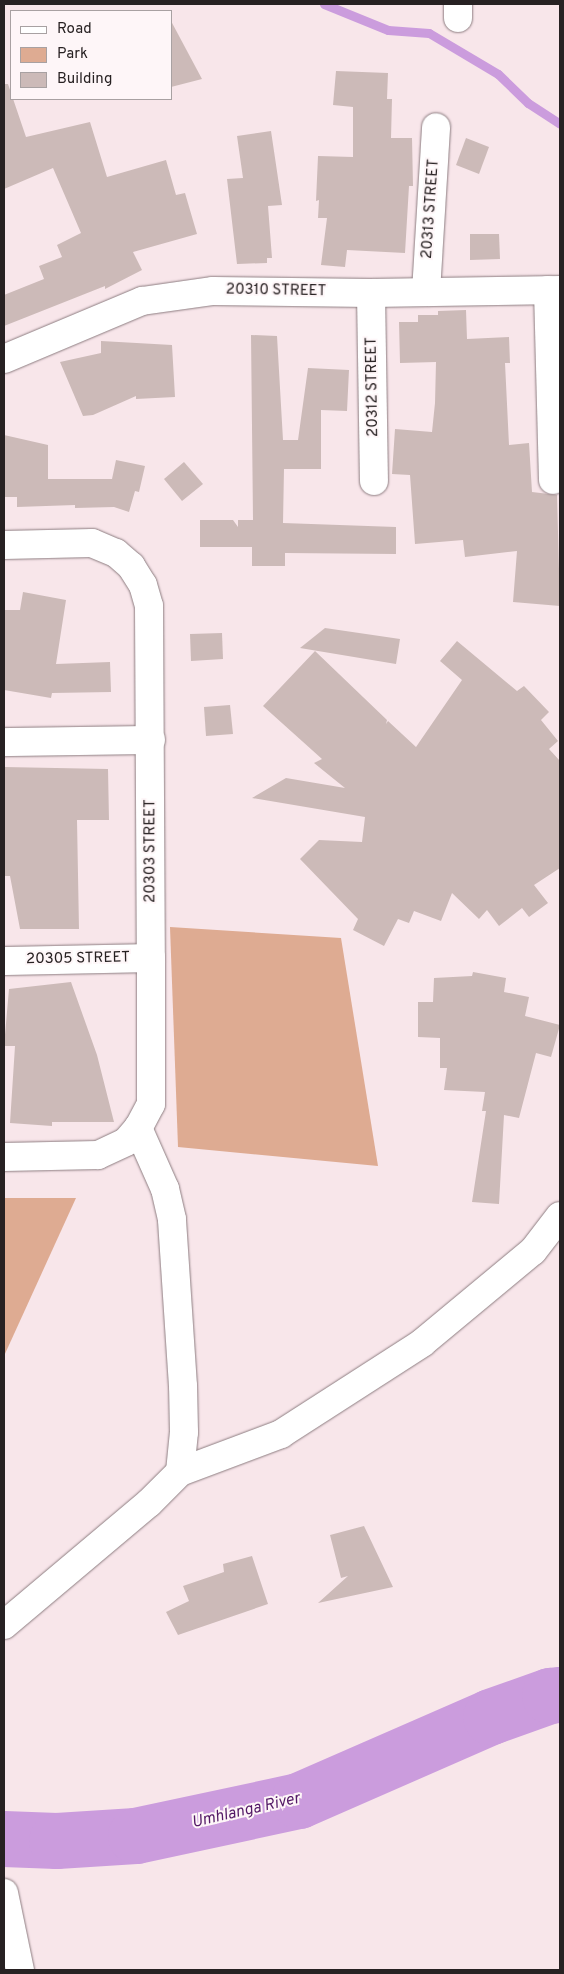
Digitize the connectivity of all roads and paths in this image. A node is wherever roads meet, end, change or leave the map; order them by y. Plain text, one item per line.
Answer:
1 (436, 127) dead end
2 (554, 290) edge
3 (426, 292) junction
4 (371, 293) junction
5 (4, 359) edge
6 (553, 480) dead end
7 (374, 481) dead end
8 (4, 545) edge
9 (151, 740) junction
10 (4, 742) edge
11 (151, 958) junction
12 (4, 961) edge
13 (138, 1128) junction
14 (4, 1157) edge
15 (560, 1216) edge
16 (180, 1472) junction
17 (4, 1625) edge
18 (4, 1893) edge
19 (20, 1970) edge

1 - 3 street, 20313 STREET
2 - 3 street, 20310 STREET
2 - 6 street
3 - 4 street, 20310 STREET
4 - 5 street, 20310 STREET
4 - 7 street, 20312 STREET
8 - 9 street, 20303 STREET
9 - 10 street
9 - 11 street, 20303 STREET
11 - 12 street, 20305 STREET
11 - 13 street, 20303 STREET
13 - 14 street, 20303 STREET
13 - 16 street
15 - 16 street
16 - 17 street
18 - 19 street

